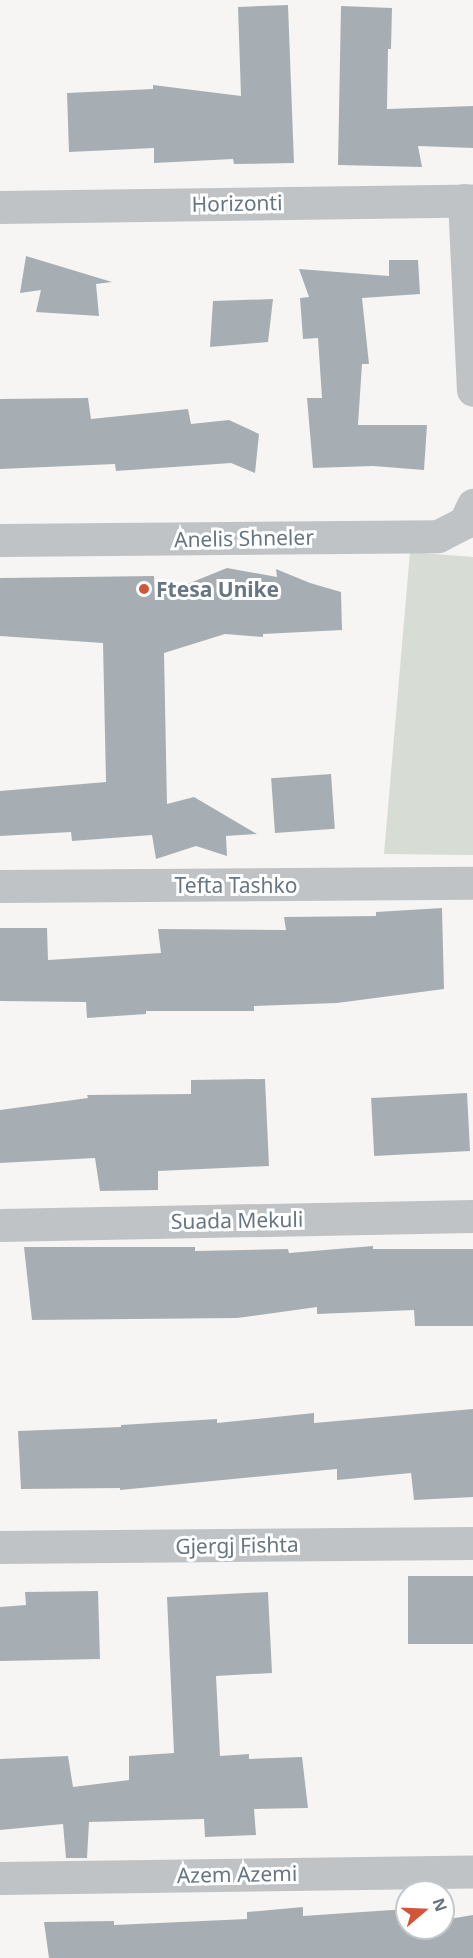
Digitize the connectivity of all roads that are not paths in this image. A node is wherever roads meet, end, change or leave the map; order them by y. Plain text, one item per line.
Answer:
1 (468, 200) edge
2 (0, 207) edge
3 (473, 390) edge
4 (473, 505) edge
5 (0, 540) edge
6 (473, 883) edge
7 (0, 886) edge
8 (473, 1216) edge
9 (0, 1225) edge
10 (473, 1543) edge
11 (0, 1547) edge
12 (473, 1871) edge
13 (0, 1878) edge

1 - 2 street, Horizonti
1 - 3 street
4 - 5 street, Anelis Shneler
6 - 7 street, Tefta Tashko
8 - 9 street, Suada Mekuli
10 - 11 street, Gjergj Fishta
12 - 13 street, Azem Azemi

